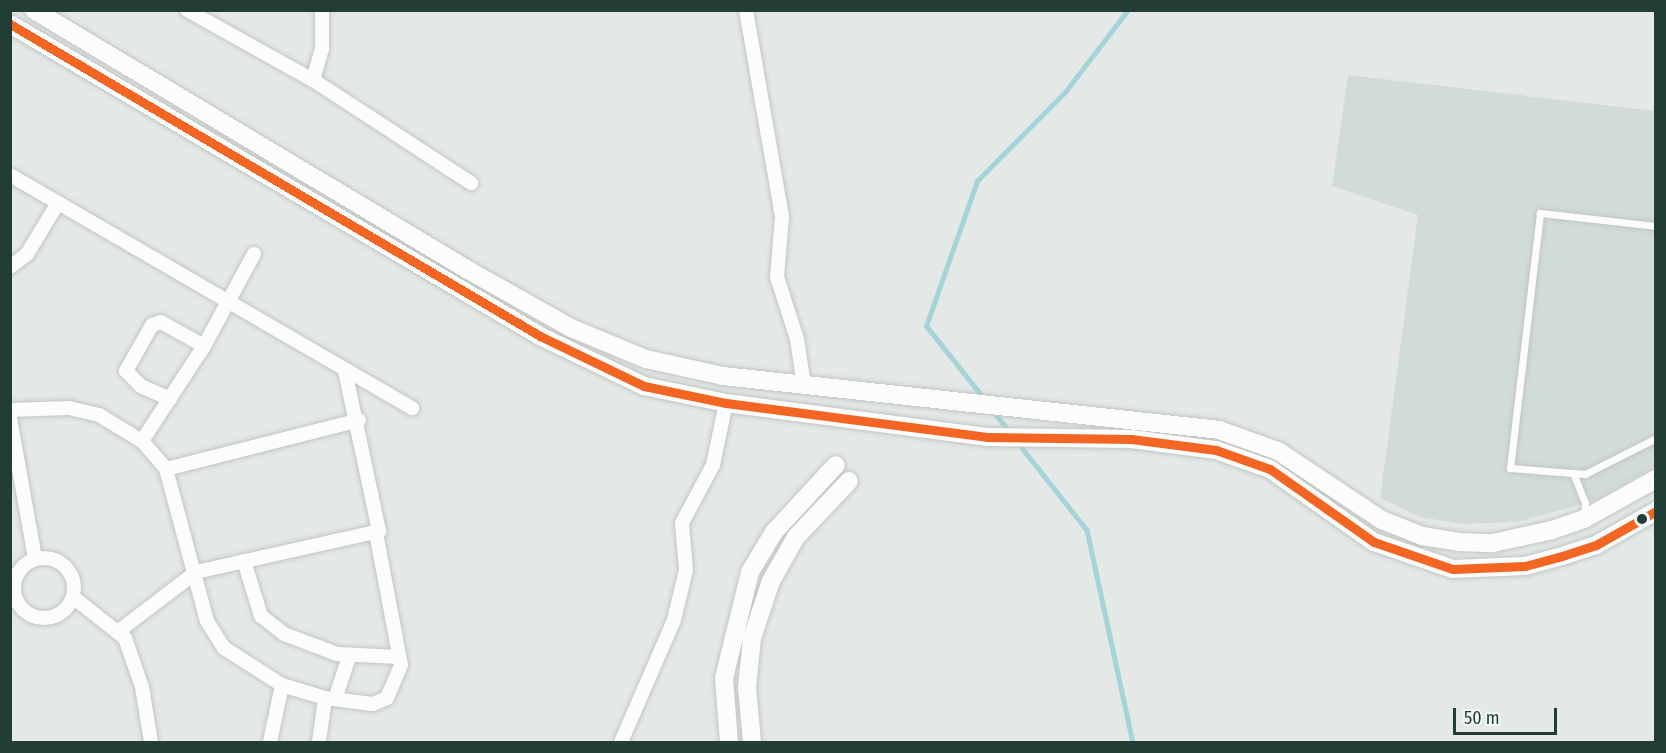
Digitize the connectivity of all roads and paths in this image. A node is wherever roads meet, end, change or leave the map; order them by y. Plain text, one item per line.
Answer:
1 (34, 10) edge
2 (187, 10) edge
3 (322, 10) edge
4 (746, 10) edge
5 (10, 24) edge
6 (313, 80) junction
7 (149, 81) junction
8 (136, 99) junction
9 (10, 175) edge
10 (471, 183) dead end
11 (58, 203) junction
12 (1656, 226) edge
13 (254, 254) dead end
14 (10, 267) edge
15 (229, 303) junction
16 (204, 346) junction
17 (345, 371) junction
18 (804, 386) junction
19 (170, 399) junction
20 (726, 403) junction
21 (412, 408) dead end
22 (10, 410) edge
23 (10, 418) edge
24 (359, 420) junction
25 (1656, 438) edge
26 (142, 441) junction
27 (836, 465) dead end
28 (166, 469) junction
29 (1573, 473) junction
30 (1656, 479) edge
31 (849, 481) dead end
32 (1346, 496) junction
33 (1656, 511) edge
34 (1333, 513) junction
35 (1584, 519) junction
36 (376, 534) junction
37 (35, 558) junction
38 (244, 561) junction
39 (196, 572) junction
40 (73, 597) junction
41 (17, 612) edge
42 (120, 630) junction
43 (350, 654) junction
44 (399, 657) junction
45 (282, 684) junction
46 (330, 699) junction
47 (151, 742) edge
48 (270, 742) edge
49 (319, 742) edge
50 (621, 742) edge
51 (729, 742) edge
52 (752, 742) edge

1 - 7 street
2 - 6 street
3 - 6 street
4 - 18 street
5 - 8 street
6 - 10 street
7 - 8 street
7 - 18 street
8 - 20 street
9 - 11 street
11 - 14 street
11 - 15 street
12 - 29 lane
13 - 15 street
15 - 16 street
15 - 17 street
16 - 19 street
16 - 19 street
17 - 21 street
17 - 24 street
18 - 32 street
19 - 26 street
20 - 34 street
20 - 50 street
22 - 26 street
23 - 37 street
24 - 28 street
24 - 36 street
25 - 29 lane
26 - 28 street
27 - 51 street
28 - 39 street
29 - 35 lane
30 - 35 street
31 - 52 street
32 - 34 street
32 - 35 street
33 - 34 street
36 - 38 street
36 - 44 street
37 - 40 street
37 - 41 street
38 - 39 street
38 - 43 street
39 - 42 street
39 - 45 street
40 - 41 street
40 - 42 street
42 - 47 street
43 - 44 street
43 - 46 street
44 - 46 street
45 - 46 street
45 - 48 street
46 - 49 street

